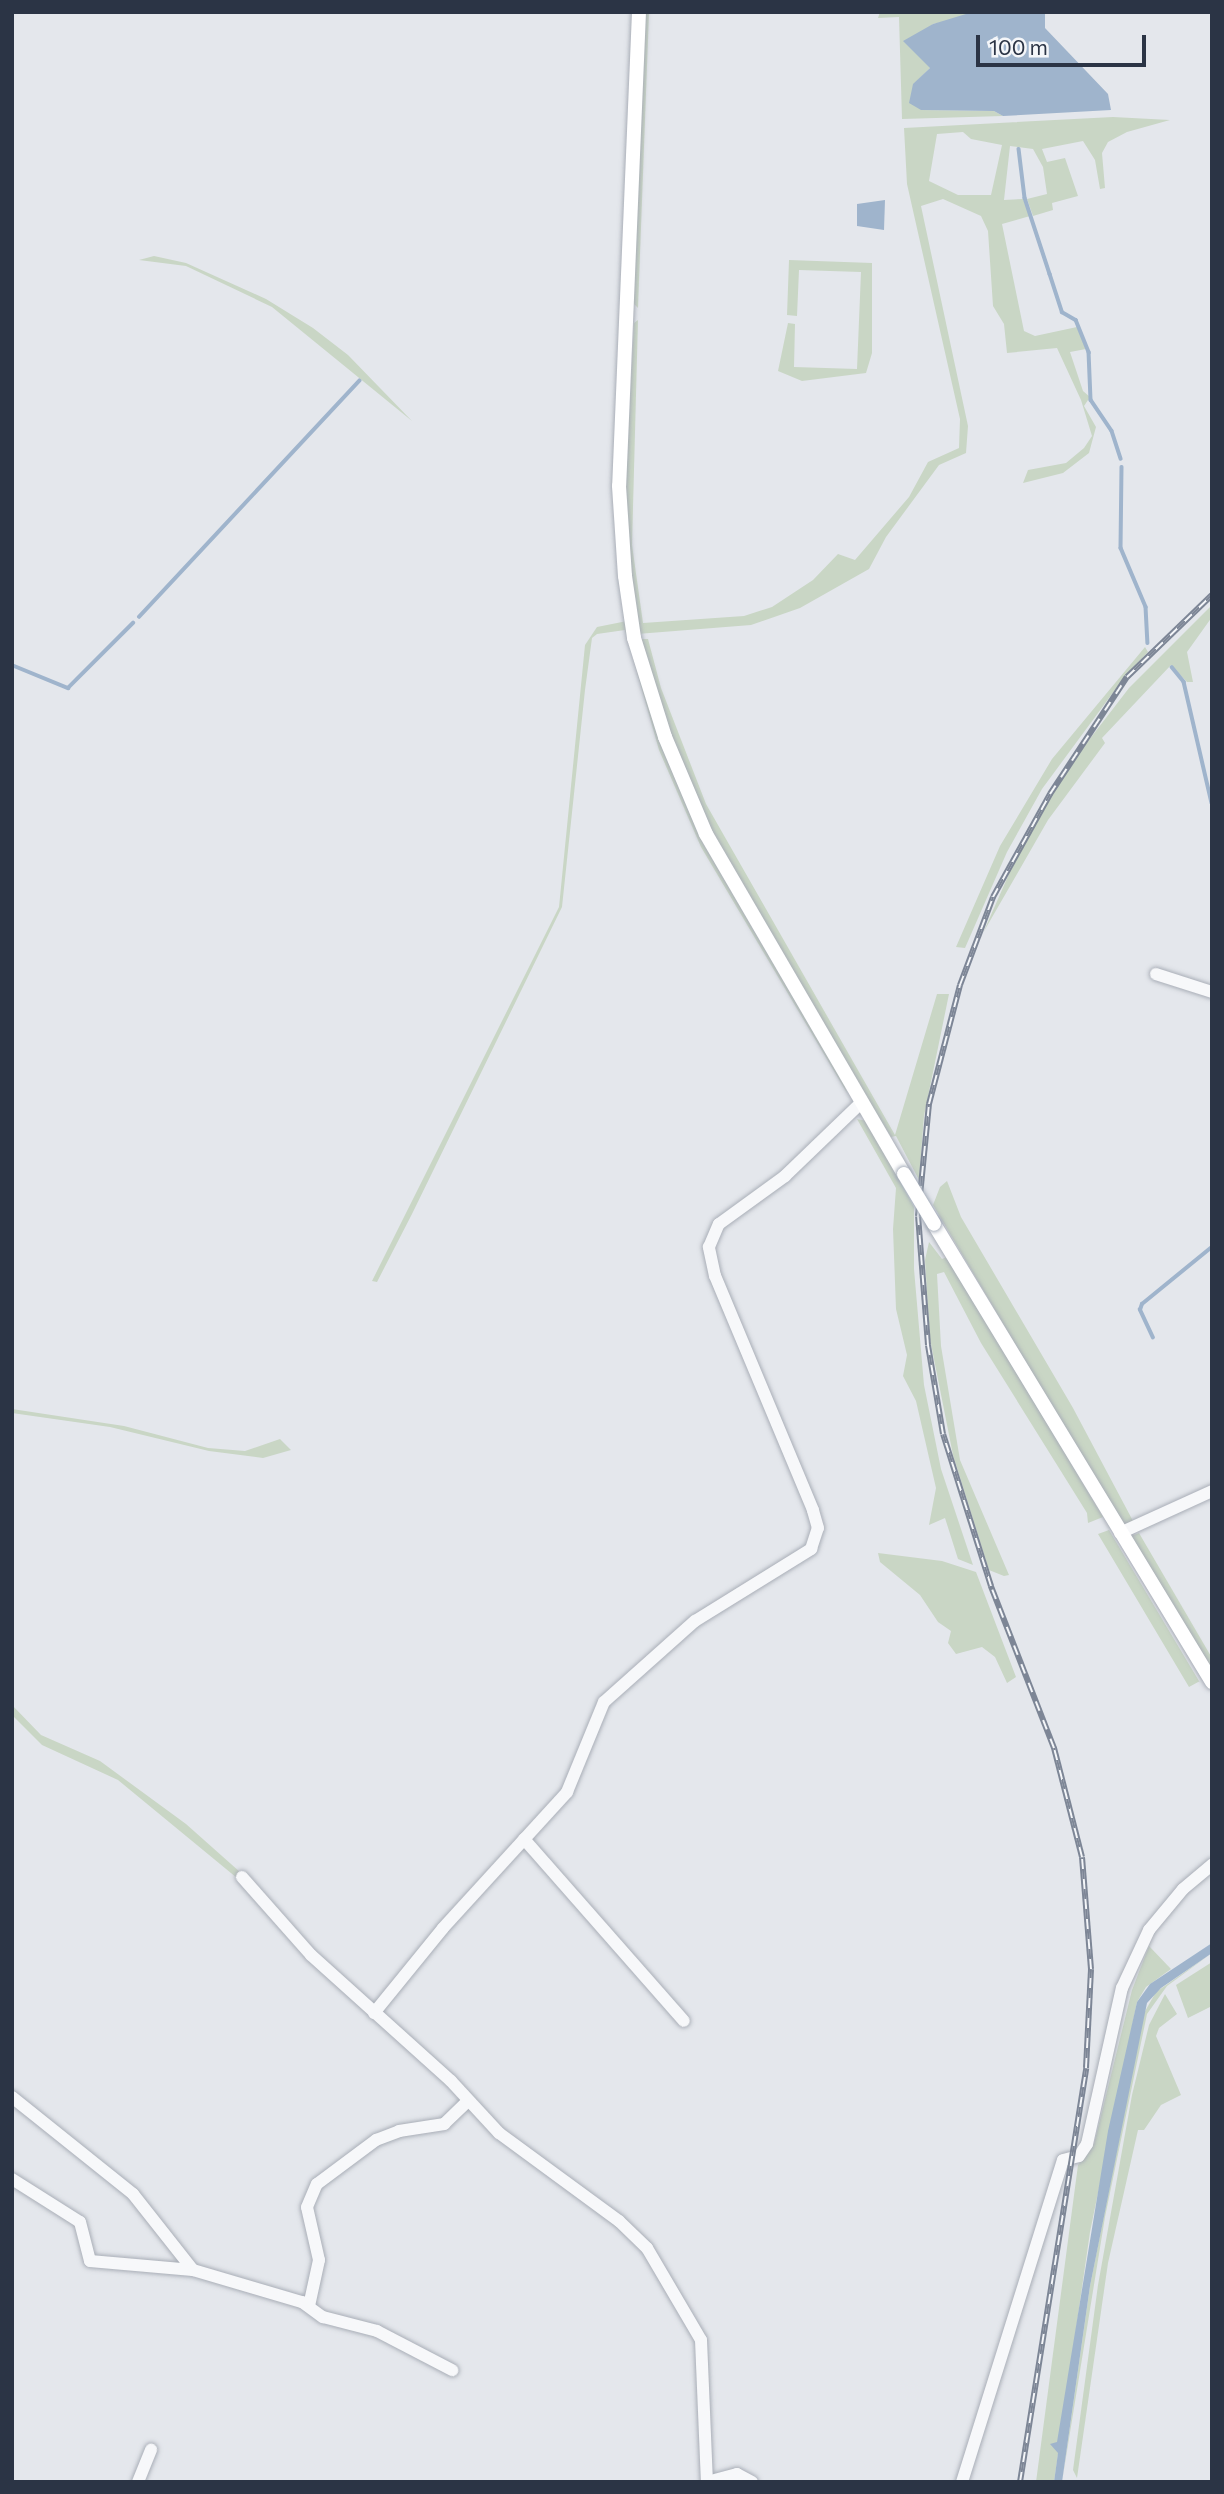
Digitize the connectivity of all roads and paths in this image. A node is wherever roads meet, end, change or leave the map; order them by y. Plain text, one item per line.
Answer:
1 (639, 12) edge
2 (1156, 974) dead end
3 (1212, 992) edge
4 (862, 1102) junction
5 (1212, 1491) edge
6 (1120, 1533) junction
7 (1212, 1682) edge
8 (524, 1839) junction
9 (1212, 1865) edge
10 (242, 1877) dead end
11 (374, 2013) junction
12 (684, 2021) dead end
13 (12, 2097) edge
14 (468, 2101) junction
15 (12, 2179) edge
16 (193, 2270) junction
17 (309, 2306) junction
18 (452, 2370) dead end
19 (151, 2449) dead end
20 (138, 2482) edge
21 (707, 2482) edge
22 (752, 2482) edge
23 (962, 2482) edge

1 - 4 main road
2 - 3 street
4 - 6 main road, bridge
4 - 8 street
5 - 6 street
6 - 7 main road
8 - 11 street
8 - 12 street
9 - 23 street
10 - 11 street
11 - 14 street
13 - 16 street
14 - 17 street
14 - 21 street
15 - 16 street
16 - 17 street
17 - 18 street
19 - 20 street
21 - 22 street

